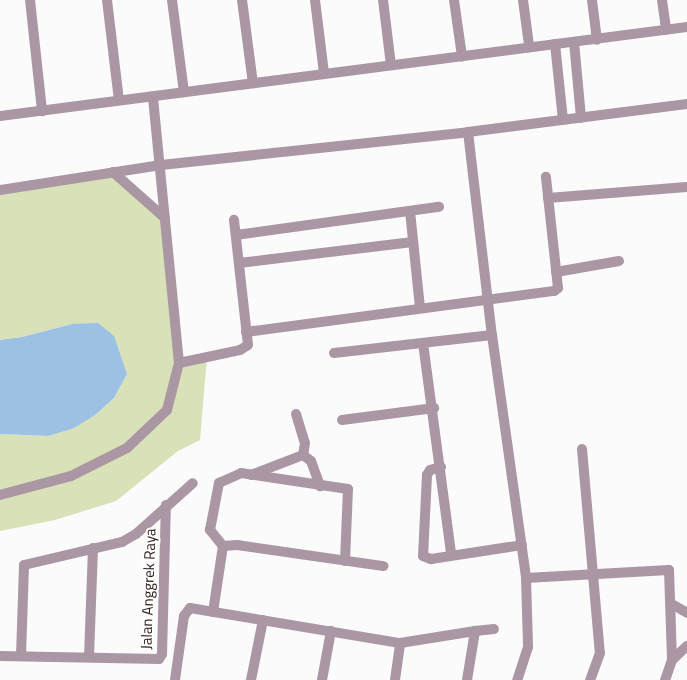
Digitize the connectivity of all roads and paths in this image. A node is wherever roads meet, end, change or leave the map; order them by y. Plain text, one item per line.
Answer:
1 (30, 0) edge
2 (107, 0) edge
3 (172, 0) edge
4 (242, 0) edge
5 (315, 0) edge
6 (383, 0) edge
7 (454, 0) edge
8 (523, 0) edge
9 (592, 0) edge
10 (662, 0) edge
11 (687, 27) edge
12 (666, 30) junction
13 (597, 40) junction
14 (574, 42) junction
15 (555, 44) junction
16 (529, 46) junction
17 (462, 56) junction
18 (391, 65) junction
19 (324, 73) junction
20 (253, 83) junction
21 (184, 92) junction
22 (150, 96) junction
23 (119, 100) junction
24 (687, 104) edge
25 (42, 111) junction
26 (0, 116) edge
27 (581, 118) junction
28 (563, 120) junction
29 (468, 132) junction
30 (158, 165) junction
31 (113, 172) junction
32 (546, 177) dead end
33 (687, 187) edge
34 (0, 190) edge
35 (548, 198) junction
36 (439, 207) dead end
37 (410, 211) junction
38 (165, 218) junction
39 (234, 220) dead end
40 (236, 235) junction
41 (413, 242) junction
42 (620, 261) dead end
43 (239, 263) junction
44 (556, 272) junction
45 (487, 298) junction
46 (420, 307) junction
47 (246, 332) junction
48 (492, 335) junction
49 (423, 343) junction
50 (334, 353) dead end
51 (179, 363) junction
52 (434, 408) junction
53 (296, 414) dead end
54 (342, 420) dead end
55 (582, 449) dead end
56 (303, 455) junction
57 (441, 467) junction
58 (251, 475) junction
59 (193, 483) dead end
60 (320, 486) junction
61 (0, 495) edge
62 (166, 506) junction
63 (522, 545) junction
64 (223, 546) junction
65 (93, 548) junction
66 (451, 554) junction
67 (345, 561) junction
68 (383, 566) dead end
69 (594, 574) junction
70 (526, 578) junction
71 (670, 603) junction
72 (213, 612) junction
73 (687, 613) edge
74 (263, 620) junction
75 (494, 629) dead end
76 (331, 631) junction
77 (476, 631) junction
78 (400, 643) junction
79 (687, 646) edge
80 (0, 656) edge
81 (21, 656) junction
82 (89, 657) junction
83 (672, 660) junction
84 (175, 680) edge
85 (251, 680) edge
86 (322, 680) edge
87 (394, 680) edge
88 (467, 680) edge
89 (516, 680) edge
90 (590, 680) edge
91 (665, 680) edge

1 - 25 street
2 - 23 street
3 - 21 street
4 - 20 street
5 - 19 street
6 - 18 street
7 - 17 street
8 - 16 street
9 - 13 street
10 - 12 street
11 - 12 street
12 - 13 street
13 - 14 street
14 - 15 street
14 - 27 street
15 - 16 street
15 - 28 street
16 - 17 street
17 - 18 street
18 - 19 street
19 - 20 street
20 - 21 street
21 - 22 street
22 - 23 street
22 - 30 street
23 - 25 street
24 - 27 street
25 - 26 street
27 - 28 street
28 - 29 street
29 - 30 street
29 - 45 street
30 - 31 street
30 - 38 street
31 - 34 street
31 - 38 street
32 - 35 street
33 - 35 street
35 - 44 street
36 - 37 street
37 - 40 street
37 - 41 street
38 - 51 street
39 - 40 street
40 - 43 street
41 - 43 street
41 - 46 street
42 - 44 street
43 - 47 street
44 - 45 street
45 - 46 street
45 - 48 street
46 - 47 street
47 - 51 street
48 - 49 street
48 - 63 street
49 - 50 street
49 - 52 street
51 - 61 street
52 - 54 street
52 - 57 street
53 - 56 street
55 - 69 street
56 - 58 street
56 - 60 street
57 - 66 street
57 - 66 street
58 - 60 street
58 - 64 street
59 - 62 street
60 - 67 street
62 - 65 street
62 - 82 street, Jalan Anggrek Raya
63 - 66 street
63 - 70 street
64 - 67 street
64 - 72 street
65 - 81 street
65 - 82 street
67 - 68 street
69 - 70 street
69 - 71 street
69 - 90 street
70 - 89 street
71 - 73 street
71 - 83 street
72 - 74 street
72 - 84 street
74 - 76 street
74 - 85 street
75 - 77 street
76 - 78 street
76 - 86 street
77 - 78 street
77 - 88 street
78 - 87 street
79 - 83 street
80 - 81 street, Jalan Anggrek Raya
81 - 82 street, Jalan Anggrek Raya
83 - 91 street

